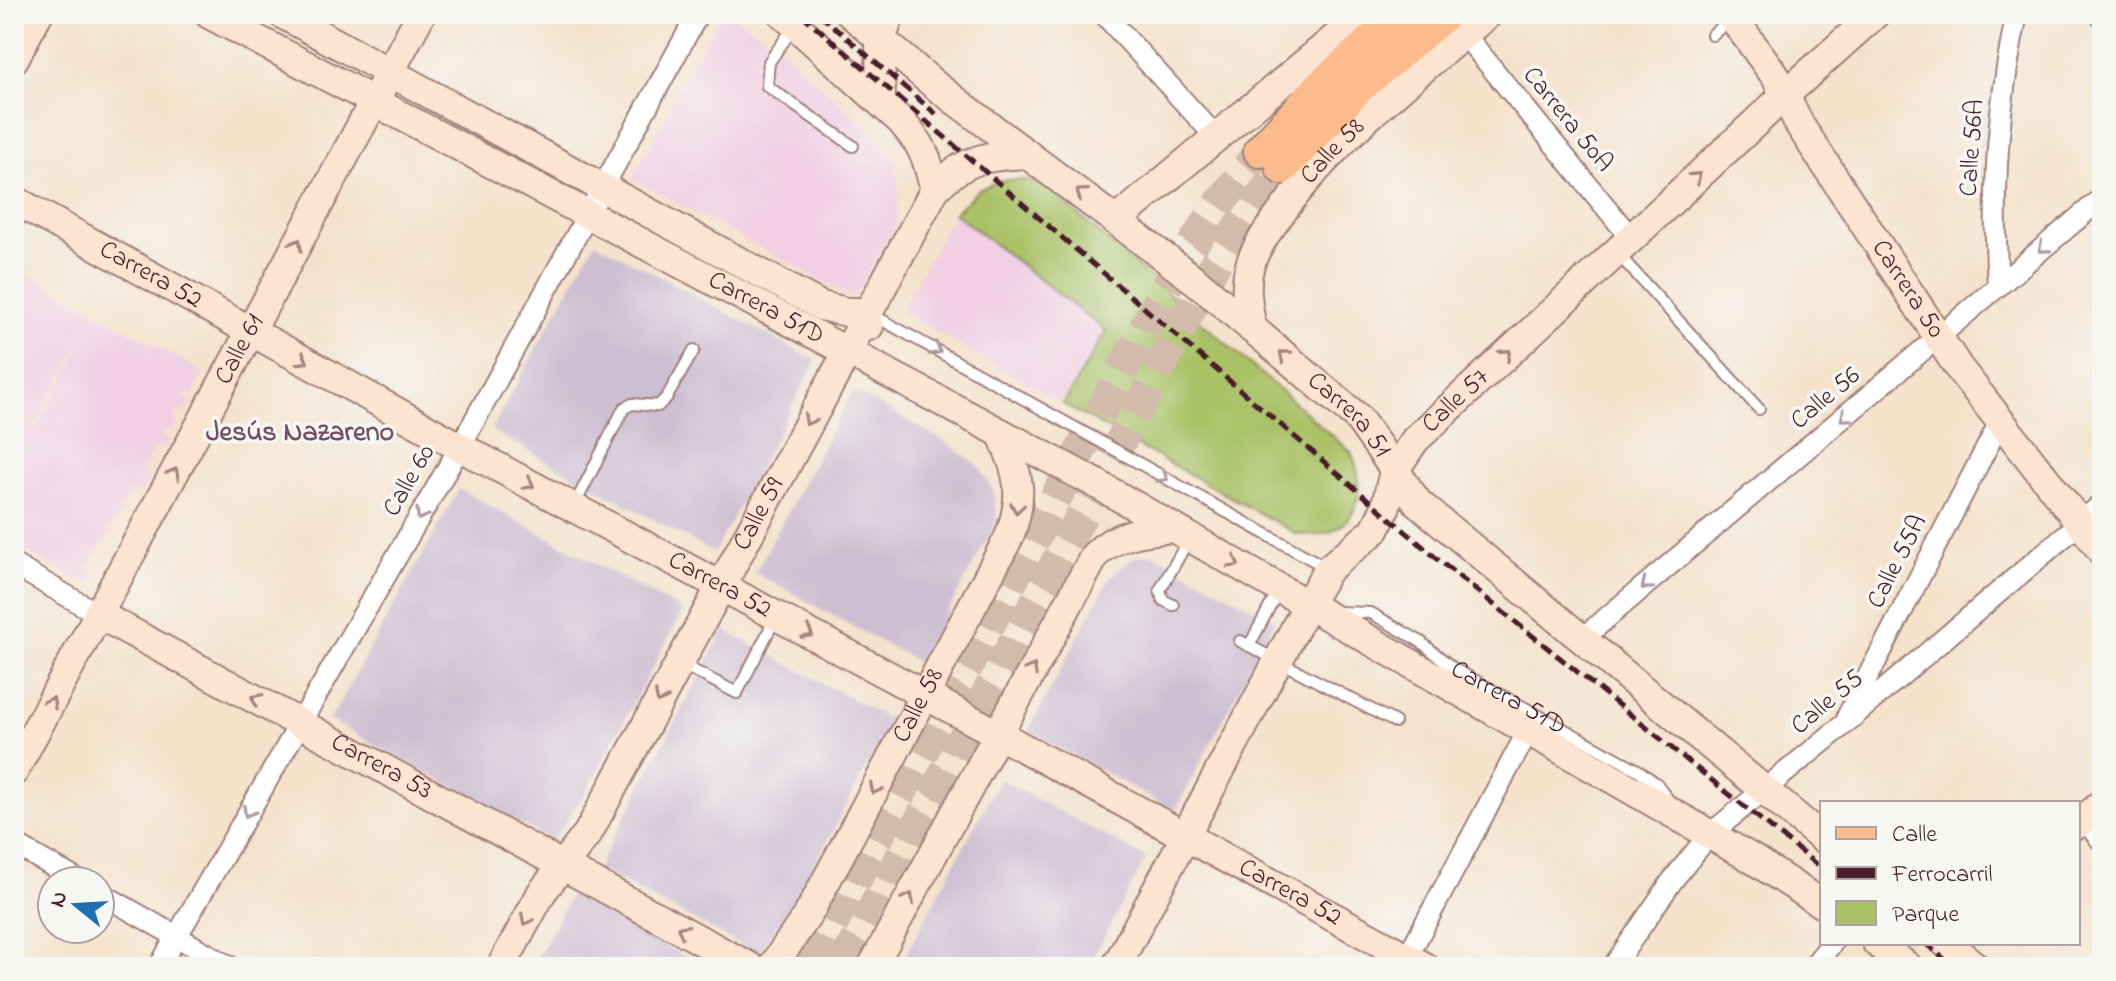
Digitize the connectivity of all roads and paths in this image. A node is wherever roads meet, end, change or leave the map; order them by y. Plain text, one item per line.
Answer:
1 (38, 14) edge
2 (209, 14) edge
3 (282, 14) edge
4 (421, 14) edge
5 (851, 14) edge
6 (1104, 14) edge
7 (1364, 14) edge
8 (1402, 14) edge
9 (1488, 14) edge
10 (1875, 14) edge
11 (2017, 14) edge
12 (699, 15) edge
13 (789, 20) edge
14 (1725, 22) edge
15 (1454, 24) edge
16 (886, 27) edge
17 (14, 59) edge
18 (389, 72) junction
19 (1785, 95) junction
20 (373, 102) junction
21 (881, 102) junction
22 (1216, 137) junction
23 (853, 146) dead end
24 (1027, 154) junction
25 (603, 187) junction
26 (935, 189) junction
27 (2102, 198) edge
28 (14, 200) edge
29 (587, 216) junction
30 (1117, 220) junction
31 (1624, 245) junction
32 (1998, 286) junction
33 (868, 312) junction
34 (1252, 329) junction
35 (250, 331) junction
36 (1940, 337) junction
37 (694, 350) dead end
38 (846, 351) junction
39 (887, 372) junction
40 (1759, 409) dead end
41 (2000, 422) junction
42 (1001, 433) junction
43 (460, 447) junction
44 (1394, 471) junction
45 (2102, 504) edge
46 (573, 508) junction
47 (2078, 523) junction
48 (1182, 532) junction
49 (2102, 551) edge
50 (14, 565) edge
51 (1328, 569) junction
52 (720, 586) junction
53 (1279, 588) junction
54 (1173, 605) dead end
55 (1314, 608) junction
56 (98, 614) junction
57 (776, 616) junction
58 (1583, 638) junction
59 (1278, 661) junction
60 (679, 663) junction
61 (925, 695) junction
62 (1395, 722) dead end
63 (300, 723) junction
64 (1842, 726) junction
65 (1528, 731) junction
66 (998, 734) junction
67 (14, 771) edge
68 (1765, 789) junction
69 (2088, 816) edge
70 (1681, 819) junction
71 (1709, 835) junction
72 (1186, 836) junction
73 (1820, 836) edge
74 (2102, 841) edge
75 (14, 844) edge
76 (51, 865) edge
77 (563, 866) junction
78 (116, 902) edge
79 (1820, 903) edge
80 (176, 936) junction
81 (1830, 945) edge
82 (1880, 945) edge
83 (1933, 945) edge
84 (1948, 945) edge
85 (1412, 964) edge
86 (1908, 966) edge
87 (159, 967) edge
88 (230, 967) edge
89 (501, 967) edge
90 (750, 967) edge
91 (772, 967) edge
92 (872, 967) edge
93 (1116, 967) edge
94 (1613, 967) edge
95 (1813, 967) edge
96 (1976, 967) edge

1 - 17 main road
2 - 20 main road, Carrera 51D
3 - 18 main road, Carrera 51D
4 - 18 main road, Calle 61
5 - 16 main road, Carrera 51
6 - 22 street
7 - 22 main road
8 - 15 main road
9 - 15 main road, Calle 58
10 - 19 main road, Calle 57
11 - 32 street, Calle 56A
12 - 25 street, Calle 60
13 - 21 main road
13 - 23 lane
14 - 19 main road, Carrera 50
15 - 31 street, Carrera 50A
15 - 34 main road, Calle 58
16 - 21 main road
16 - 24 main road, Carrera 51
18 - 20 main road, Calle 61
18 - 25 main road, Carrera 51D
31 -> 19 main road, Calle 57
19 - 36 main road, Carrera 50
20 - 29 main road, Carrera 51D
35 -> 20 main road, Calle 61
21 - 26 main road
22 - 30 main road
24 - 26 main road, Calle 59
30 -> 24 main road, Carrera 51
25 - 29 street, Calle 60
25 - 33 main road, Carrera 51D
26 - 33 main road, Calle 59
27 -> 32 street, Calle 56
28 - 35 main road, Carrera 52
29 - 38 main road, Carrera 51D
29 - 43 street, Calle 60
30 - 34 main road, Carrera 51
31 - 40 lane
44 -> 31 main road, Calle 57
32 - 36 street, Calle 56
33 - 38 main road, Calle 59
33 - 39 main road
33 -> 51 lane, Carrera 51D
44 -> 34 main road, Carrera 51
35 -> 43 main road, Carrera 52
56 -> 35 main road, Calle 61
36 - 41 main road, Carrera 50
36 -> 58 street, Calle 56
37 - 46 lane
38 - 39 main road, Carrera 51D
38 -> 52 main road, Calle 59
39 - 42 main road, Carrera 51D
41 - 47 main road, Carrera 50
41 - 64 street, Calle 55A
42 - 48 main road, Carrera 51D
42 -> 61 main road, Calle 58
43 -> 46 main road, Carrera 52
43 -> 63 street, Calle 60
44 - 51 main road, Calle 57
44 - 58 main road, Carrera 51
45 - 47 street, Calle 55
46 - 52 main road, Carrera 52
47 - 49 main road, Carrera 50
47 - 64 street, Calle 55
48 -> 53 main road, Carrera 51D
48 - 54 lane
66 -> 48 main road
50 - 56 street, Carrera 53
51 - 55 main road, Calle 57
52 - 57 main road, Carrera 52
52 - 60 main road, Calle 59
53 - 55 main road, Carrera 51D
53 - 59 lane
55 - 59 main road, Calle 57
55 - 65 main road, Carrera 51D
55 - 70 lane, Carrera 51D
63 -> 56 main road, Carrera 53
67 -> 56 main road, Calle 61
57 - 60 lane
57 -> 61 main road, Carrera 52
58 - 68 main road, Carrera 51
59 - 62 lane
59 - 72 main road, Calle 57
60 -> 77 main road, Calle 59
61 - 66 main road, Carrera 52
61 -> 91 main road, Calle 58
63 - 77 main road, Carrera 53
63 -> 80 street, Calle 60
64 - 68 street, Calle 55
65 - 70 main road, Carrera 51D
65 - 85 street
66 - 72 main road, Carrera 52
92 -> 66 main road
68 - 71 street, Calle 55
68 - 73 main road, Carrera 51
69 - 74 street
70 - 71 main road, Carrera 51D
71 - 79 main road, Carrera 51D
71 - 94 street, Calle 55
72 - 85 main road, Carrera 52
72 - 93 main road, Calle 57
75 - 76 street
77 -> 89 main road, Calle 59
90 -> 77 main road, Carrera 53
78 - 80 street
80 - 87 street, Calle 60
80 - 88 street
81 - 95 street
82 - 86 main road
83 - 86 main road
84 - 96 main road

